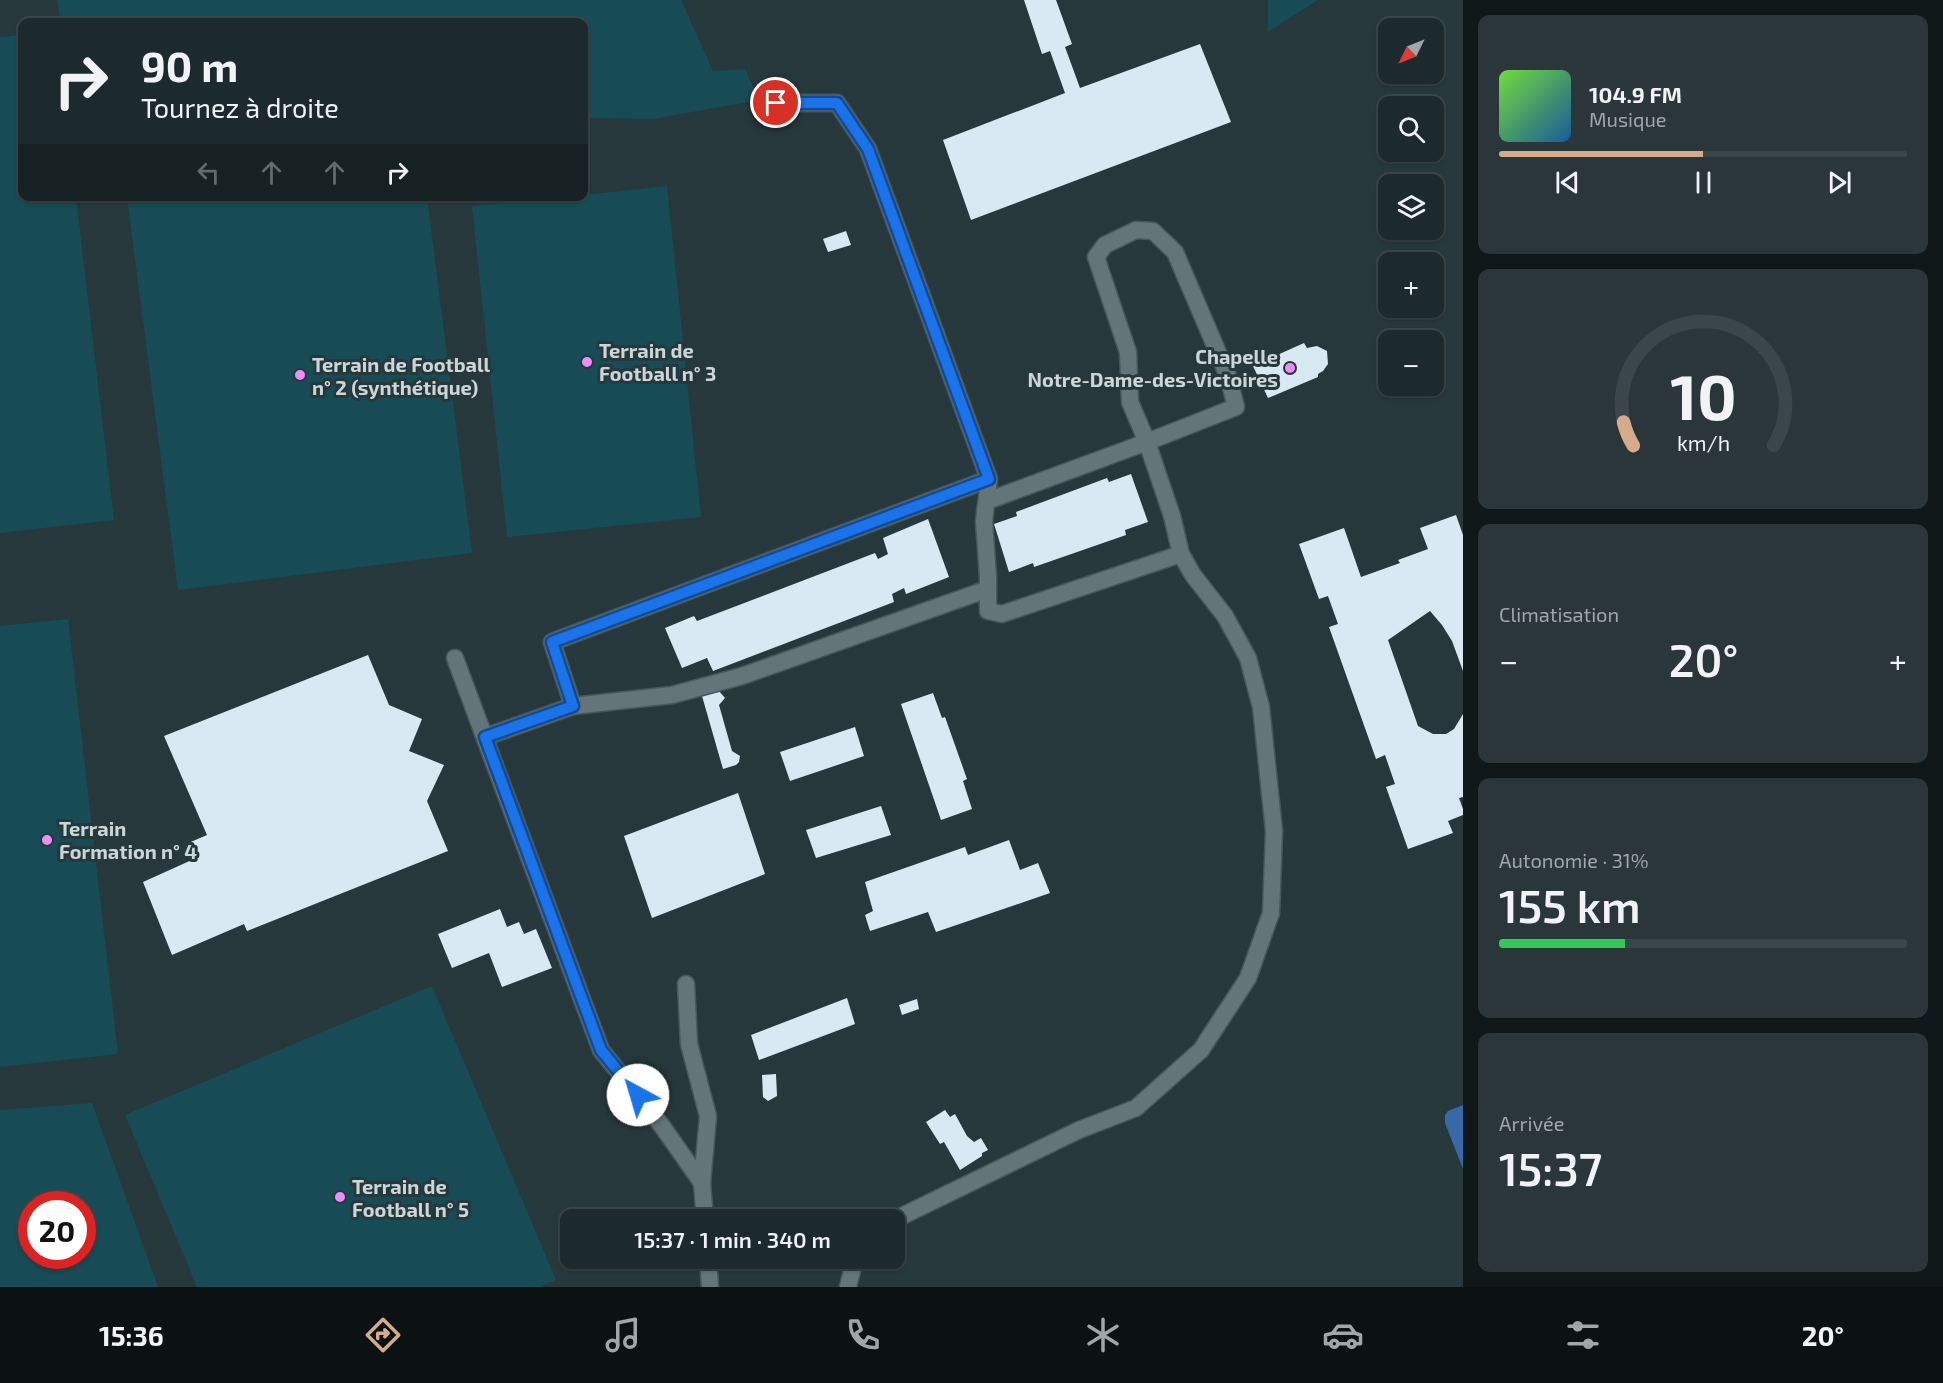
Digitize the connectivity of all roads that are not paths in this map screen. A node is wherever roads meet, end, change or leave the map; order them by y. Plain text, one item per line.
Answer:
1 (776, 103) dead end
2 (1147, 442) junction
3 (989, 479) junction
4 (987, 501) junction
5 (1181, 554) junction
6 (988, 589) junction
7 (455, 658) dead end
8 (573, 706) junction
9 (485, 737) junction
10 (686, 984) dead end
11 (702, 1183) junction
12 (704, 1209) edge
13 (905, 1215) edge
14 (709, 1269) edge
15 (852, 1269) edge
16 (710, 1287) edge
17 (848, 1287) edge

1 - 3 lane
2 - 2 lane
2 - 4 lane
2 - 5 lane
3 - 4 lane
3 - 8 lane
4 - 6 lane
5 - 6 lane
5 - 13 lane
6 - 8 lane
7 - 9 lane
8 - 9 lane
9 - 11 lane
10 - 11 lane
11 - 12 lane
14 - 16 lane
15 - 17 lane

